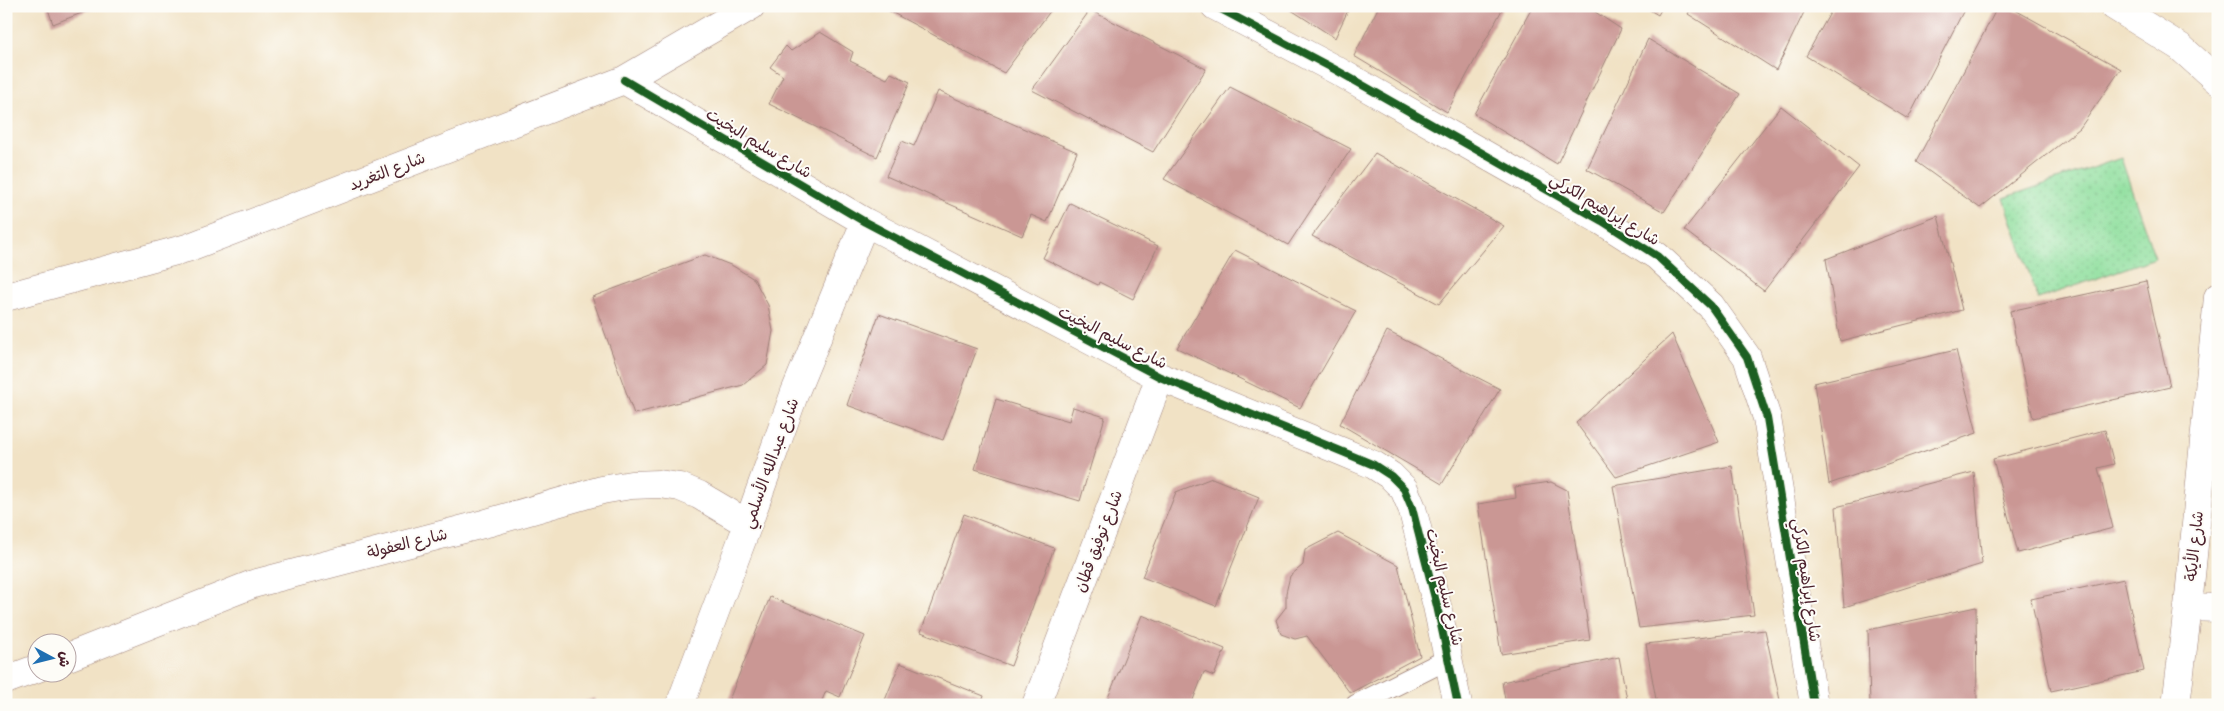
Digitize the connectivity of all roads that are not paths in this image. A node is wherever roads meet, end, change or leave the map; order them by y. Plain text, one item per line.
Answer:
1 (751, 6) edge
2 (1216, 6) edge
3 (2114, 6) edge
4 (624, 80) junction
5 (2218, 81) edge
6 (865, 222) junction
7 (6, 297) edge
8 (2218, 298) edge
9 (1160, 377) junction
10 (748, 524) junction
11 (2188, 607) junction
12 (2218, 608) edge
13 (78, 653) edge
14 (1448, 659) junction
15 (28, 672) edge
16 (6, 680) edge
17 (680, 705) edge
18 (1036, 705) edge
19 (1356, 705) edge
20 (1458, 705) edge
21 (1814, 705) edge
22 (2176, 705) edge

1 - 4 street, شارع التغريد
2 - 21 street, شارع إبراهيم الكركي
3 - 5 street
4 - 6 street, شارع سليم البخيت
4 - 7 street, شارع التغريد
6 - 9 street, شارع سليم البخيت
6 - 10 street, شارع عبدالله الأسلمي
8 - 11 street, شارع الأيكة
9 - 14 street, شارع سليم البخيت
9 - 18 street, شارع توفيق قطان
10 - 13 street, شارع العفولة
10 - 17 street, شارع عبدالله الأسلمي
11 - 12 street
11 - 22 street, شارع الأيكة
14 - 19 lane
14 - 20 street, شارع سليم البخيت
15 - 16 street

